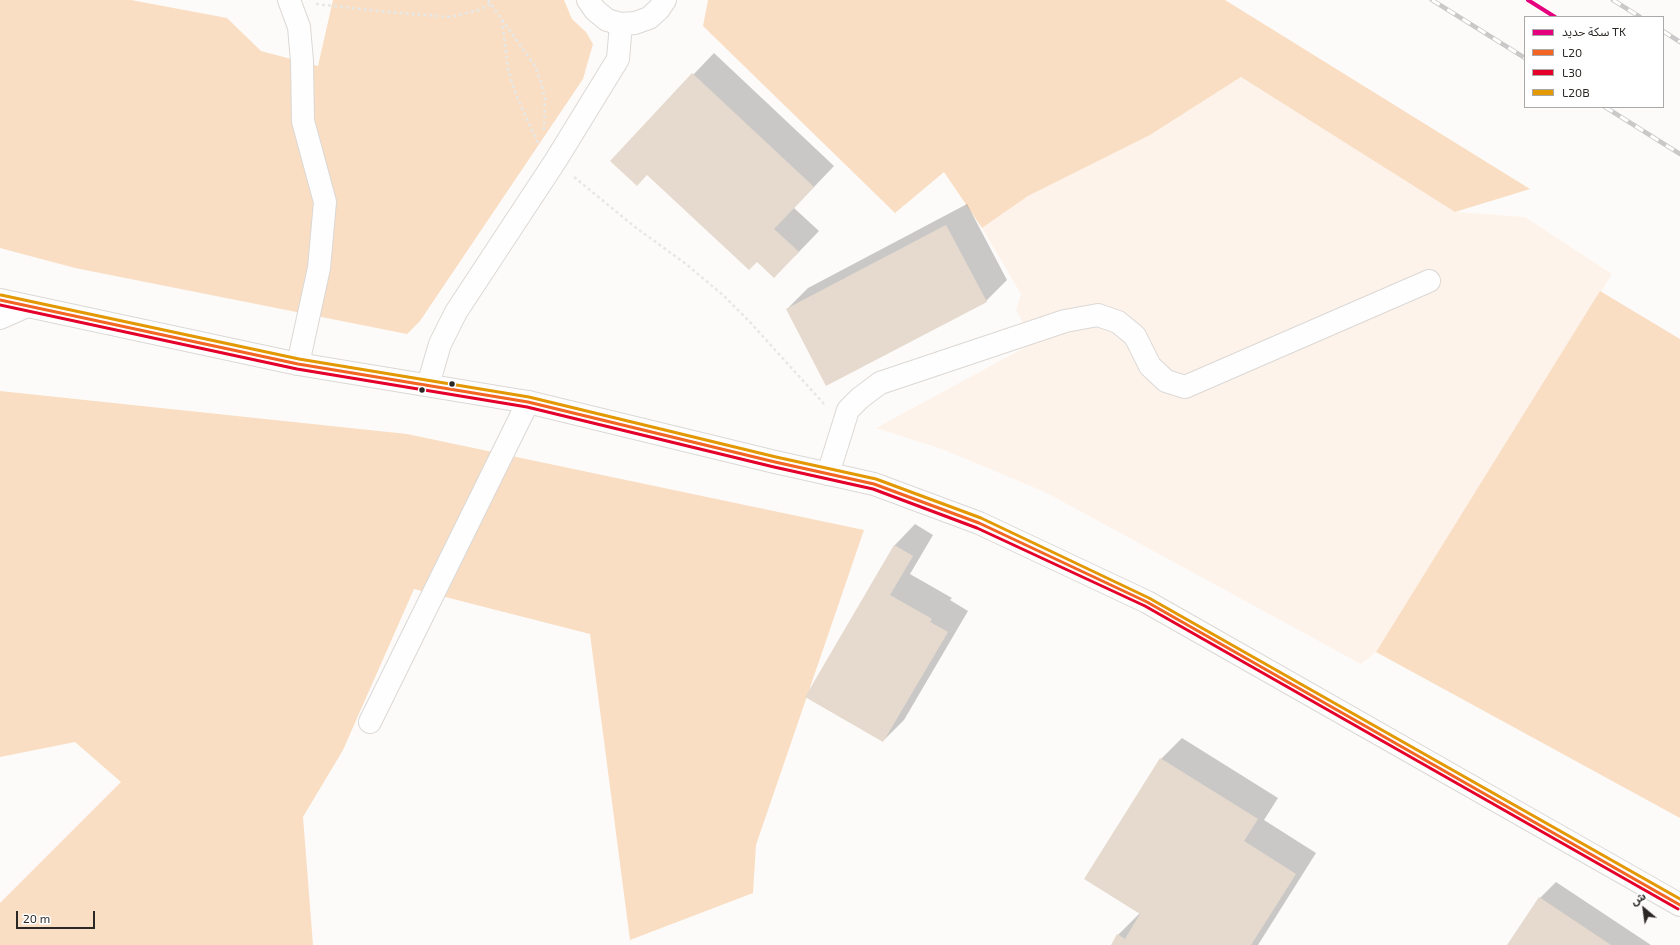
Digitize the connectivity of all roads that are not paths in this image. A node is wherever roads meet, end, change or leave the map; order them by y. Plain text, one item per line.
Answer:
1 (288, 0) edge
2 (588, 0) edge
3 (665, 0) edge
4 (621, 24) junction
5 (1429, 281) dead end
6 (0, 300) edge
7 (25, 307) junction
8 (0, 318) edge
9 (298, 364) junction
10 (428, 385) junction
11 (528, 402) junction
12 (828, 474) junction
13 (370, 722) dead end
14 (1680, 905) edge

1 - 9 main road
2 - 4 main road
3 - 4 main road
4 - 10 main road
5 - 12 main road
6 - 7 main road
7 - 8 main road
7 - 9 main road
9 - 10 main road
10 - 11 main road
11 - 12 main road
11 - 13 main road
12 - 14 main road

